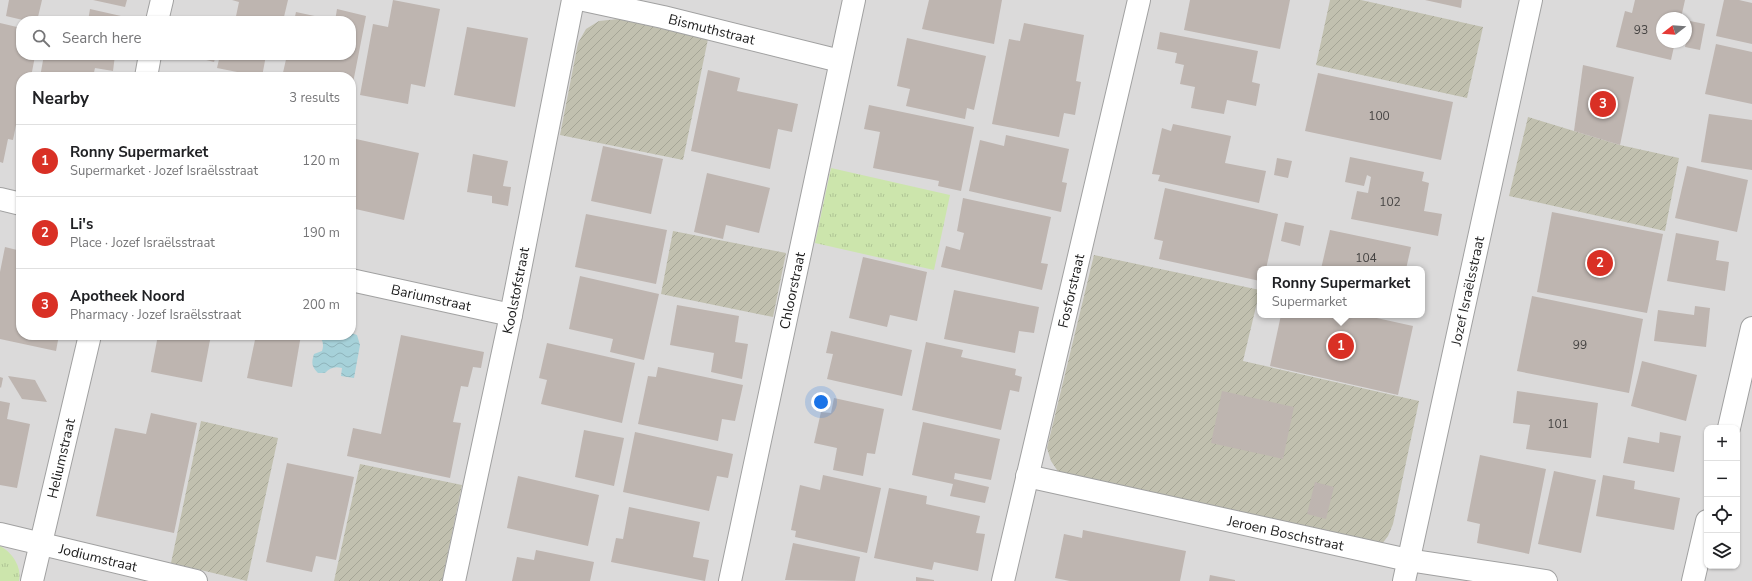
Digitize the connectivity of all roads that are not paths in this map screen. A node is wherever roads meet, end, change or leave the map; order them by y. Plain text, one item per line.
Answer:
1 (162, 0) edge
2 (573, 0) edge
3 (584, 0) edge
4 (854, 0) edge
5 (1139, 0) edge
6 (1531, 0) edge
7 (664, 8) edge
8 (158, 16) edge
9 (149, 60) edge
10 (840, 61) junction
11 (147, 72) edge
12 (0, 199) edge
13 (16, 203) edge
14 (356, 281) edge
15 (511, 315) junction
16 (1752, 328) edge
17 (89, 340) edge
18 (1730, 425) edge
19 (1027, 476) junction
20 (1704, 533) edge
21 (0, 534) edge
22 (40, 544) junction
23 (1408, 560) junction
24 (32, 581) edge
25 (196, 581) edge
26 (454, 581) edge
27 (730, 581) edge
28 (1003, 581) edge
29 (1404, 581) edge
30 (1546, 581) edge
31 (1693, 581) edge

1 - 8 street
2 - 15 street, Koolstofstraat
3 - 7 street, Bismuthstraat
4 - 10 street, Chloorstraat
5 - 19 street, Fosforstraat
6 - 23 street, Jozef Israëlsstraat
7 - 10 street, Bismuthstraat
9 - 11 street
10 - 27 street, Chloorstraat
12 - 13 street
14 - 15 street, Bariumstraat
15 - 26 street, Koolstofstraat
16 - 18 street
17 - 22 street, Heliumstraat
19 - 23 street, Jeroen Boschstraat
19 - 28 street, Fosforstraat
20 - 31 street
21 - 22 street, Jodiumstraat
22 - 24 street, Heliumstraat
22 - 25 street, Jodiumstraat
23 - 29 street, Jozef Israëlsstraat
23 - 30 street, Jeroen Boschstraat

